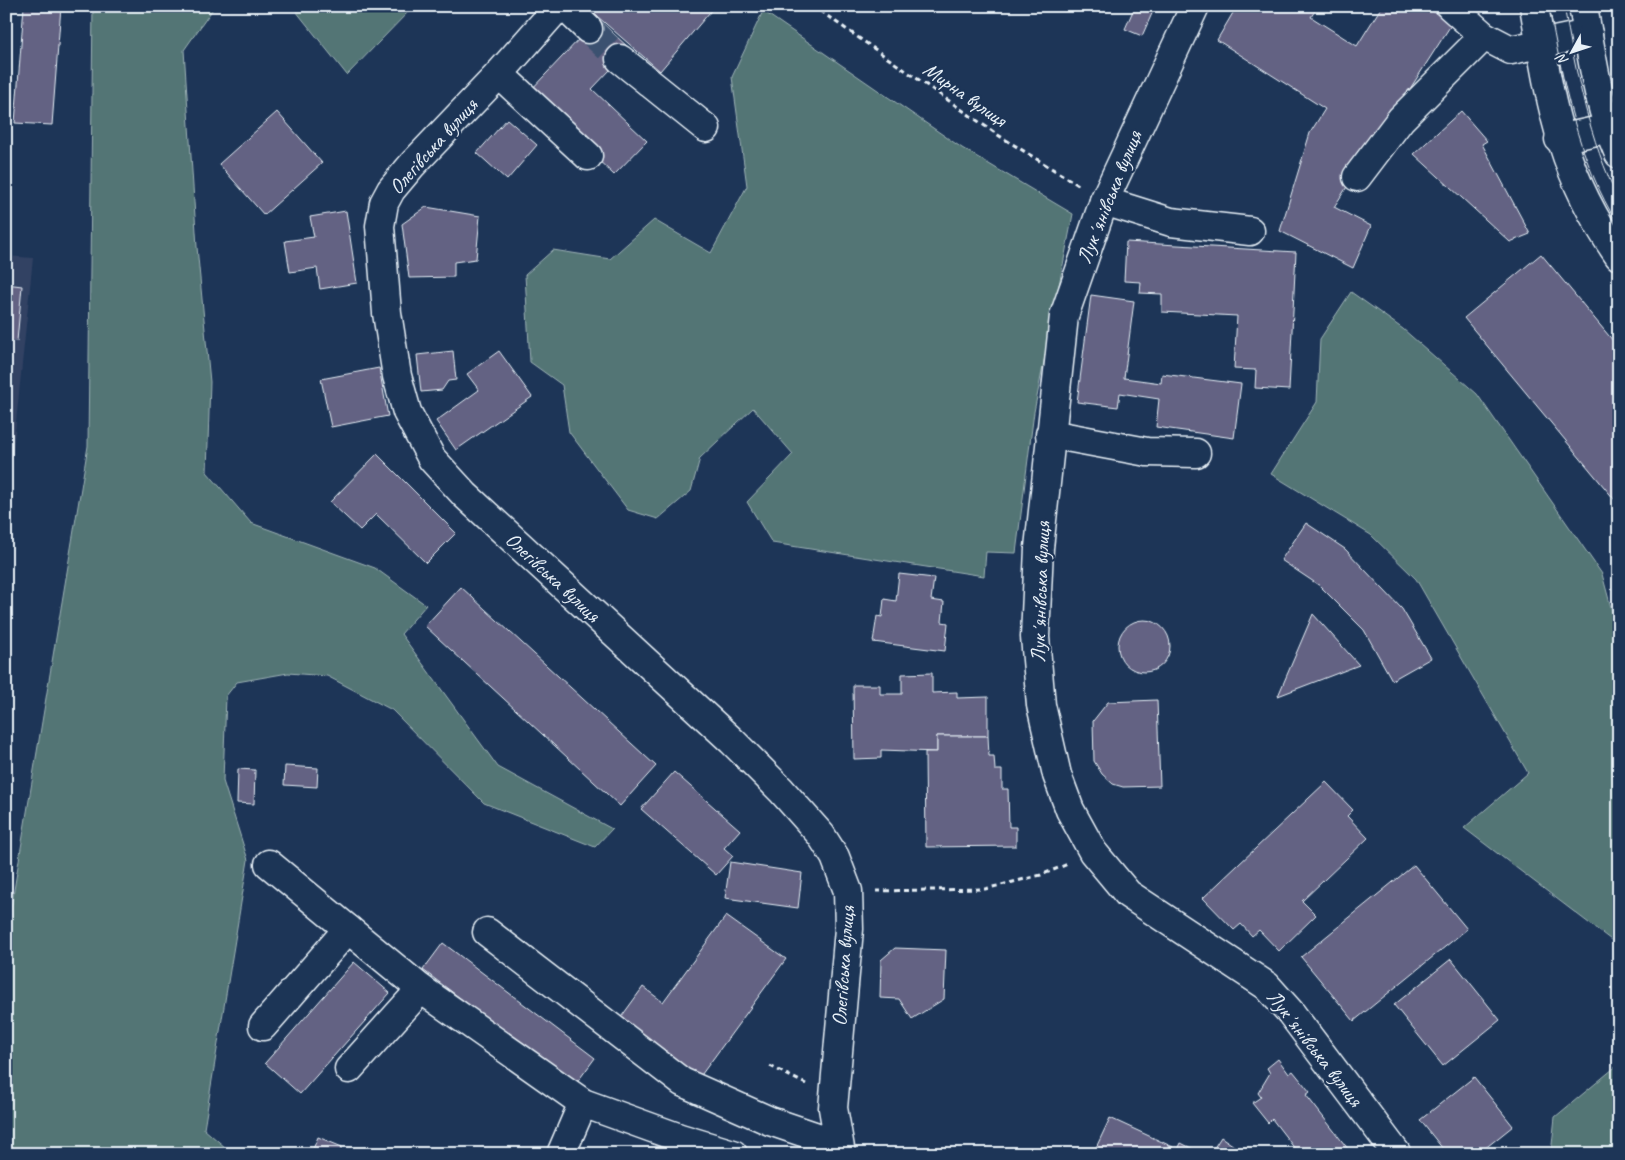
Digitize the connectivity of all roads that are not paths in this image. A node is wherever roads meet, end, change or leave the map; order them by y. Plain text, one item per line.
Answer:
1 (559, 6) edge
2 (564, 6) edge
3 (1195, 6) edge
4 (1450, 6) edge
5 (1534, 6) edge
6 (1583, 6) edge
7 (588, 29) tunnel mouth
8 (1588, 34) junction
9 (1484, 36) junction
10 (1540, 44) junction
11 (620, 60) tunnel mouth
12 (499, 74) junction
13 (1613, 127) edge
14 (706, 128) dead end
15 (1560, 139) junction
16 (1619, 154) edge
17 (588, 156) dead end
18 (1356, 177) dead end
19 (1104, 201) junction
20 (1250, 231) dead end
21 (1619, 256) edge
22 (1050, 434) junction
23 (1196, 453) dead end
24 (269, 864) dead end
25 (348, 929) junction
26 (487, 932) dead end
27 (421, 989) junction
28 (263, 1026) dead end
29 (349, 1069) dead end
30 (583, 1103) junction
31 (677, 1146) edge
32 (839, 1149) edge
33 (561, 1154) edge
34 (733, 1154) edge
35 (1397, 1154) edge

1 - 12 street, Олегівська вулиця
2 - 7 street
3 - 19 street, Лукʼянівська вулиця
4 - 9 street
5 - 10 street
6 - 8 street
8 - 10 street
8 - 13 street
9 - 10 street
9 - 18 street
10 - 15 street
11 - 14 street
12 - 17 street
12 - 32 street, Олегівська вулиця
13 - 15 street
13 - 16 street
15 - 21 street
19 - 20 street
19 - 22 street, Лукʼянівська вулиця
22 - 23 street
22 - 35 street, Лукʼянівська вулиця
24 - 25 street
25 - 27 street
25 - 28 street
26 - 32 street
27 - 29 street
27 - 30 street
30 - 31 street
30 - 33 street
31 - 34 street

